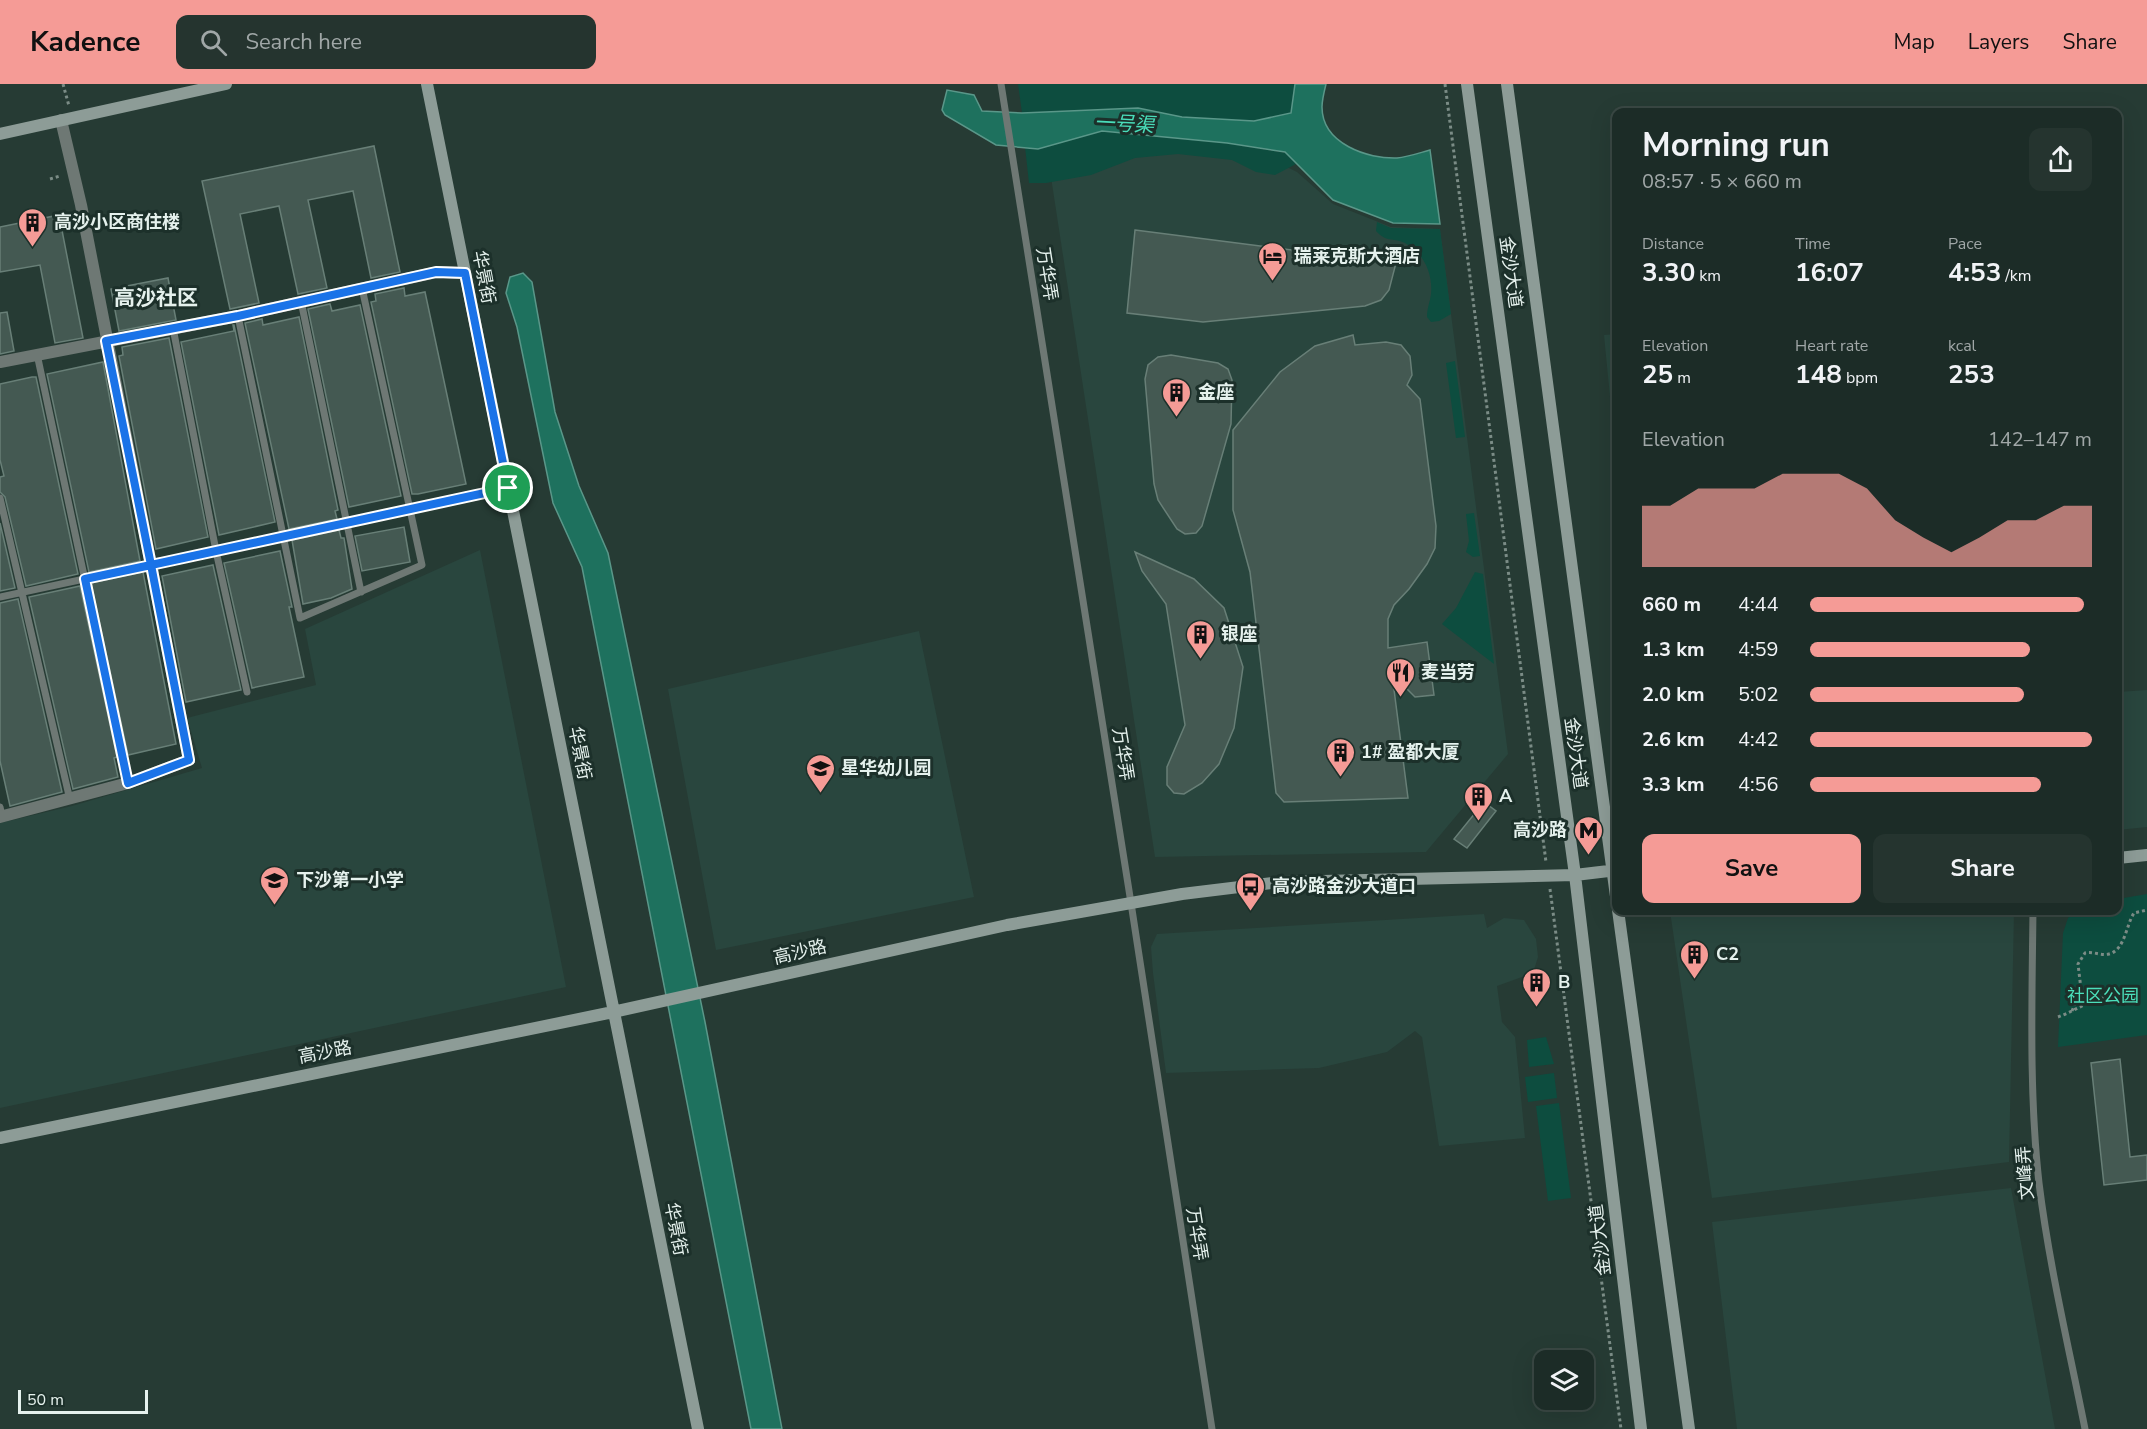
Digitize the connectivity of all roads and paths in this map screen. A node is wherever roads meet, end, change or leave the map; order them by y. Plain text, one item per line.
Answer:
1 (226, 84) edge
2 (428, 84) edge
3 (1445, 84) edge
4 (1467, 84) edge
5 (1507, 84) edge
6 (1001, 85) edge
7 (61, 120) junction
8 (0, 134) edge
9 (465, 273) junction
10 (362, 288) junction
11 (301, 300) junction
12 (238, 316) junction
13 (173, 328) junction
14 (106, 341) junction
15 (37, 354) junction
16 (0, 362) edge
17 (508, 488) junction
18 (0, 498) edge
19 (408, 509) junction
20 (347, 523) junction
21 (282, 537) junction
22 (216, 551) junction
23 (151, 565) junction
24 (85, 579) junction
25 (361, 592) junction
26 (20, 593) junction
27 (0, 597) edge
28 (247, 692) dead end
29 (128, 783) junction
30 (70, 800) junction
31 (1, 813) edge
32 (1612, 848) edge
33 (2147, 855) edge
34 (2122, 858) edge
35 (1612, 870) edge
36 (1575, 875) junction
37 (1548, 876) junction
38 (1131, 903) junction
39 (2147, 910) edge
40 (1619, 915) edge
41 (2033, 915) edge
42 (2135, 997) dead end
43 (2072, 1011) junction
44 (614, 1012) junction
45 (2058, 1017) dead end
46 (0, 1138) edge
47 (698, 1429) edge
48 (1212, 1429) edge
49 (1620, 1429) edge
50 (1641, 1429) edge
51 (1689, 1429) edge
52 (2085, 1429) edge

1 - 7 street
2 - 9 street, 华景街
3 - 37 path
4 - 36 street, 金沙大道
5 - 32 street, 金沙大道
6 - 38 lane, 万华弄
7 - 8 street
7 - 14 street
9 - 10 street
9 - 17 street, 华景街
10 - 11 street
10 - 19 lane
11 - 12 street
11 - 20 lane
12 - 13 street
12 - 21 lane
13 - 14 street
13 - 22 lane
14 - 15 street
14 - 23 street
15 - 16 street
15 - 24 lane
17 - 19 lane
17 - 44 street, 华景街
18 - 26 lane
19 - 20 lane
19 - 25 lane
20 - 21 lane
20 - 25 lane
21 - 22 lane
21 - 25 lane
22 - 23 lane
22 - 28 lane
23 - 24 lane
23 - 29 street
24 - 26 lane
24 - 29 lane
26 - 27 lane
26 - 30 lane
29 - 30 street
30 - 31 street
33 - 34 street
35 - 36 street, 高沙路
36 - 37 street, 高沙路
36 - 50 street, 金沙大道
37 - 38 street, 高沙路
37 - 49 path
38 - 44 street, 高沙路
38 - 48 lane, 万华弄
39 - 43 path
40 - 51 street
41 - 52 lane, 文峰弄
42 - 43 path
43 - 45 path
44 - 46 street, 高沙路
44 - 47 street, 华景街

